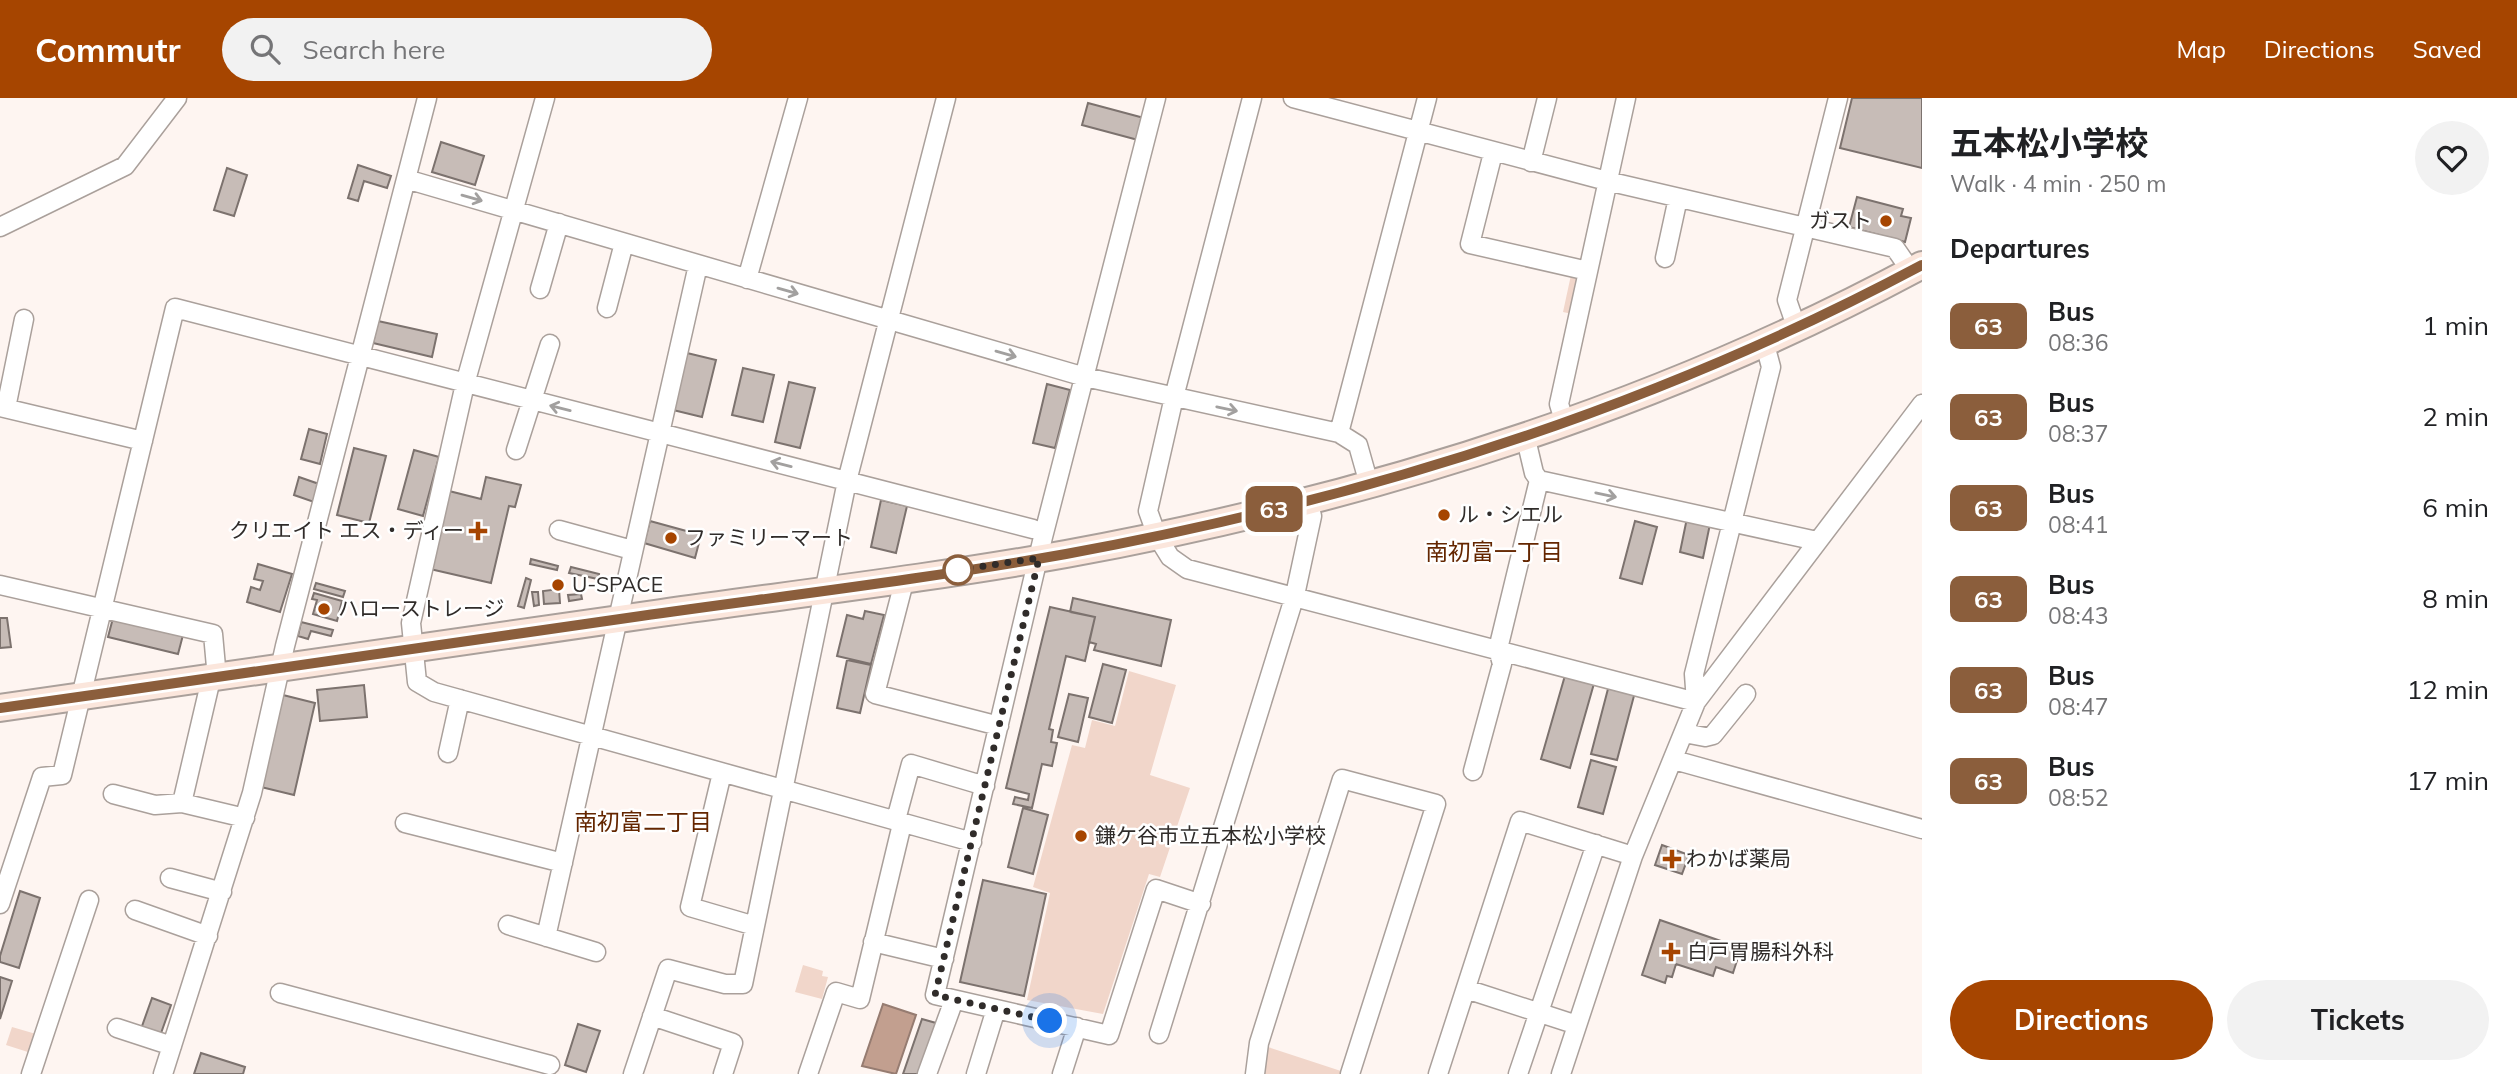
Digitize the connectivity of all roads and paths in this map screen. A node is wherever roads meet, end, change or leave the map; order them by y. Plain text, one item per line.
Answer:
1 (177, 98) edge
2 (427, 98) edge
3 (545, 98) edge
4 (799, 98) edge
5 (946, 98) edge
6 (1156, 98) edge
7 (1252, 98) edge
8 (1427, 98) edge
9 (1547, 98) edge
10 (1626, 98) edge
11 (1838, 98) edge
12 (1301, 99) edge
13 (1418, 131) junction
14 (1493, 153) junction
15 (1531, 162) junction
16 (406, 178) junction
17 (1607, 181) junction
18 (1678, 198) junction
19 (514, 210) junction
20 (559, 223) junction
21 (0, 227) edge
22 (1805, 229) junction
23 (624, 243) junction
24 (1665, 258) dead end
25 (698, 265) junction
26 (1917, 268) edge
27 (1588, 271) junction
28 (747, 279) junction
29 (540, 289) dead end
30 (607, 308) dead end
31 (24, 319) dead end
32 (889, 320) junction
33 (1797, 326) junction
34 (1765, 341) junction
35 (550, 344) dead end
36 (359, 357) junction
37 (1085, 377) junction
38 (465, 384) junction
39 (1174, 397) junction
40 (532, 401) junction
41 (1922, 404) edge
42 (3, 407) edge
43 (1564, 420) junction
44 (660, 433) junction
45 (1339, 433) junction
46 (1525, 435) junction
47 (143, 441) junction
48 (516, 450) dead end
49 (847, 481) junction
50 (1539, 481) junction
51 (1370, 484) junction
52 (1308, 501) junction
53 (1732, 523) junction
54 (1033, 529) dead end
55 (559, 530) dead end
56 (1157, 536) junction
57 (1817, 541) junction
58 (632, 550) junction
59 (1039, 558) junction
60 (905, 578) junction
61 (0, 585) edge
62 (823, 590) junction
63 (1295, 596) junction
64 (103, 609) junction
65 (617, 619) junction
66 (1498, 649) junction
67 (412, 650) junction
68 (279, 669) junction
69 (214, 678) junction
70 (1746, 694) dead end
71 (83, 697) junction
72 (460, 699) junction
73 (1696, 702) junction
74 (0, 708) edge
75 (999, 726) junction
76 (1684, 733) junction
77 (593, 737) junction
78 (448, 753) dead end
79 (1674, 760) junction
80 (1474, 771) dead end
81 (722, 773) junction
82 (985, 786) junction
83 (782, 790) junction
84 (113, 794) dead end
85 (182, 803) junction
86 (245, 818) junction
87 (405, 823) dead end
88 (902, 824) junction
89 (1922, 829) edge
90 (972, 842) junction
91 (1596, 844) junction
92 (1633, 856) junction
93 (563, 863) junction
94 (170, 878) dead end
95 (222, 892) junction
96 (89, 900) dead end
97 (0, 904) edge
98 (1201, 904) junction
99 (135, 910) dead end
100 (508, 925) dead end
101 (755, 926) junction
102 (208, 936) junction
103 (547, 937) junction
104 (873, 942) junction
105 (596, 952) dead end
106 (944, 959) junction
107 (1466, 989) junction
108 (280, 993) dead end
109 (954, 1000) junction
110 (996, 1009) junction
111 (1538, 1013) junction
112 (652, 1016) junction
113 (1577, 1025) junction
114 (1077, 1027) junction
115 (117, 1028) dead end
116 (1159, 1034) dead end
117 (172, 1046) junction
118 (551, 1065) dead end
119 (31, 1074) edge
120 (163, 1074) edge
121 (633, 1074) edge
122 (723, 1074) edge
123 (808, 1074) edge
124 (927, 1074) edge
125 (976, 1074) edge
126 (1062, 1074) edge
127 (1255, 1074) edge
128 (1350, 1074) edge
129 (1438, 1074) edge
130 (1518, 1074) edge
131 (1561, 1074) edge

1 - 21 street
2 - 16 street
3 - 19 street
4 - 28 street
5 - 32 street
6 - 37 street
7 - 39 street
8 - 13 street
9 - 15 street
10 - 17 street
11 - 22 street
12 - 13 street
13 - 14 street
13 - 45 street
14 - 15 street
14 - 27 street
15 - 17 street
16 -> 19 street
16 - 36 street
17 - 18 street
17 - 27 street
18 - 22 street
18 - 24 street
19 - 20 street
19 - 38 street
20 - 23 street
20 - 29 street
22 - 26 street
22 - 33 street
23 - 25 street
23 - 30 street
25 - 28 street
25 - 44 street
26 - 33 street
27 - 43 street
28 -> 32 street
31 - 42 street
32 -> 37 street
32 - 49 street
33 - 34 street
34 - 43 street
34 - 53 street
35 - 40 street
36 - 38 street
36 - 47 street
36 - 68 street
37 - 39 street
37 - 59 street
38 - 40 street
38 - 67 street
39 -> 45 street
39 - 56 street
44 -> 40 street
40 - 48 street
41 - 57 street
42 - 47 street
43 - 46 street
49 -> 44 street
44 - 58 street
45 - 51 street
46 - 50 street
46 - 51 street
47 - 64 street
49 - 54 street
49 - 62 street
50 -> 53 street
50 - 66 street
51 - 52 street
52 - 56 street
52 - 63 street
53 - 57 street
53 - 73 street
55 - 58 street
56 - 59 street
56 - 63 street
57 - 73 street
58 - 65 street
59 - 60 street
59 - 75 street
60 - 62 street
60 - 75 street
61 - 64 street
62 - 65 street
62 - 83 street
63 - 66 street
63 - 98 street
64 - 69 street
64 - 71 street
65 - 67 street
65 - 77 street
66 - 73 street
66 - 80 street
67 - 68 street
67 - 72 street
68 - 69 street
68 - 86 street
69 - 71 street
69 - 85 street
70 - 76 street
71 - 74 street
71 - 97 street
72 - 77 street
72 - 78 street
73 - 76 street
75 - 82 street
76 - 79 street
77 - 81 street
77 - 93 street
79 - 89 street
79 - 92 street
81 - 83 street
81 - 101 street
82 - 88 street
82 - 90 street
83 - 88 street
83 - 101 street
84 - 85 street
85 - 86 street
86 - 95 street
87 - 93 street
88 - 90 street
88 - 104 street
90 - 106 street
91 - 92 street
91 - 107 street
91 - 111 street
92 - 113 street
93 - 103 street
94 - 95 street
95 - 102 street
96 - 119 street
98 - 114 street
98 - 116 street
99 - 102 street
100 - 103 street
101 - 112 street
102 - 117 street
103 - 105 street
104 - 106 street
104 - 123 street
106 - 109 street
107 - 111 street
107 - 129 street
108 - 118 street
109 - 110 street
109 - 124 street
110 - 114 street
110 - 125 street
111 - 113 street
111 - 130 street
112 - 121 street
112 - 122 street
113 - 131 street
114 - 126 street
115 - 117 street
117 - 120 street
127 - 128 street

